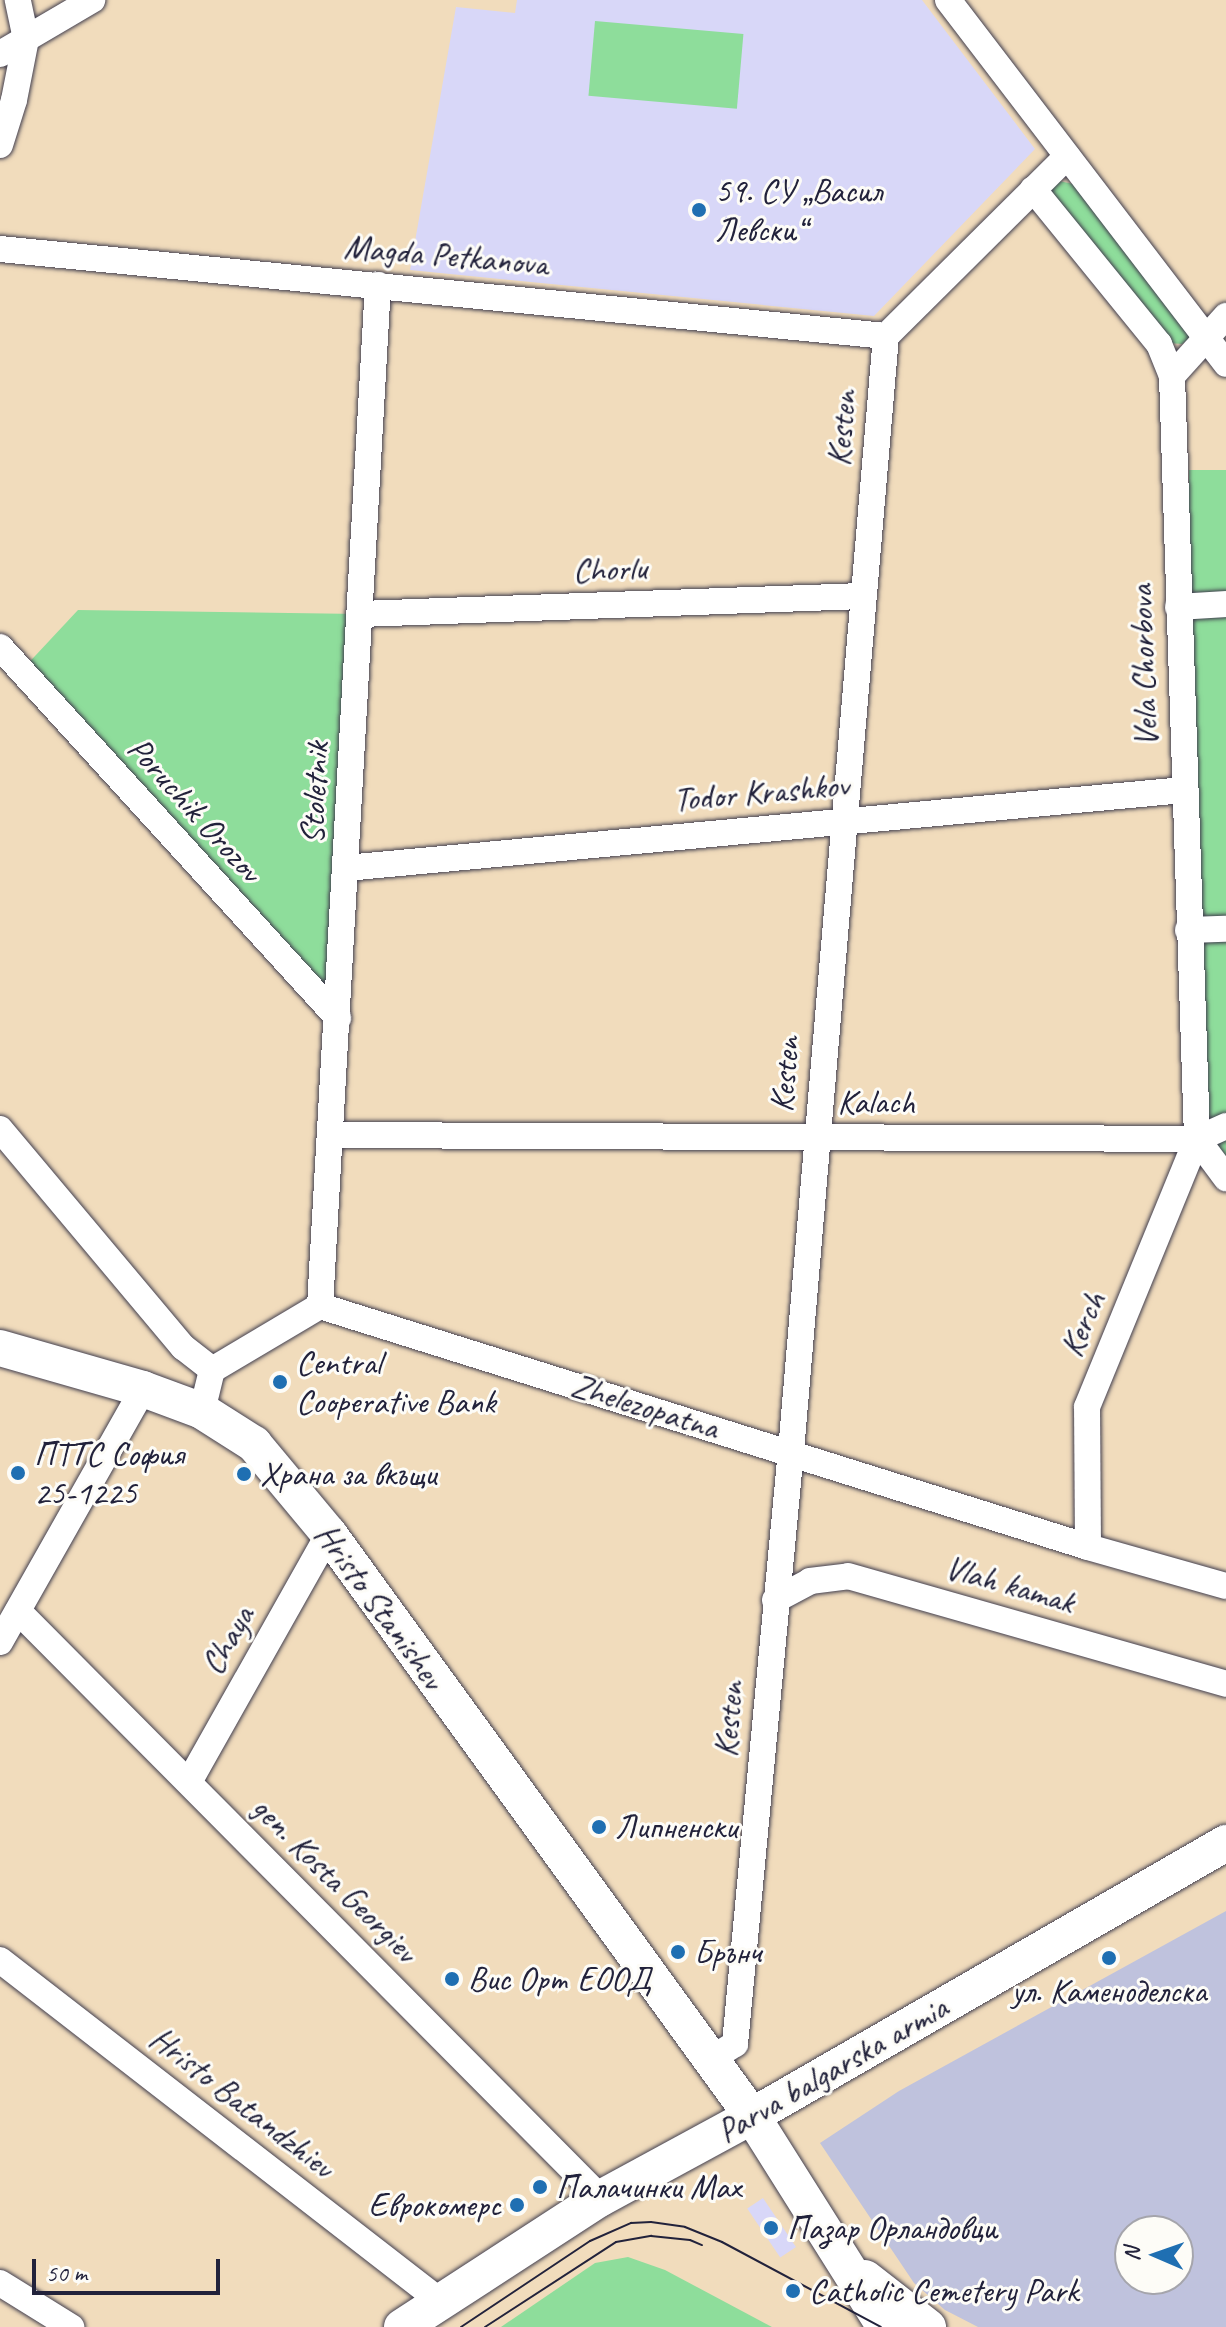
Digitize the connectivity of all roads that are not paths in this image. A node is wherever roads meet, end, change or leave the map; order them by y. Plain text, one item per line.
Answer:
1 (18, 0) edge
2 (92, 0) edge
3 (948, 0) edge
4 (26, 39) junction
5 (0, 54) edge
6 (0, 145) edge
7 (1067, 156) junction
8 (1033, 189) junction
9 (0, 249) edge
10 (378, 285) junction
11 (1226, 316) edge
12 (886, 336) junction
13 (1208, 337) junction
14 (1226, 364) edge
15 (1172, 376) junction
16 (863, 596) junction
17 (1226, 604) edge
18 (1178, 607) junction
19 (360, 614) junction
20 (0, 647) edge
21 (1183, 790) junction
22 (843, 821) junction
23 (346, 868) junction
24 (1226, 929) edge
25 (1188, 930) junction
26 (338, 1018) junction
27 (1226, 1126) edge
28 (0, 1129) edge
29 (331, 1135) junction
30 (815, 1138) junction
31 (1197, 1139) junction
32 (1226, 1178) edge
33 (320, 1306) junction
34 (0, 1348) edge
35 (212, 1370) junction
36 (143, 1389) junction
37 (202, 1411) junction
38 (791, 1451) junction
39 (329, 1534) junction
40 (1088, 1547) junction
41 (1226, 1586) edge
42 (775, 1600) junction
43 (18, 1611) junction
44 (0, 1642) edge
45 (1226, 1684) edge
46 (189, 1782) junction
47 (1226, 1843) edge
48 (0, 1960) edge
49 (711, 2059) junction
50 (752, 2116) junction
51 (601, 2198) junction
52 (849, 2264) junction
53 (0, 2283) edge
54 (440, 2301) junction
55 (71, 2327) edge
56 (402, 2327) edge
57 (885, 2327) edge
58 (928, 2327) edge

1 - 4 street
2 - 4 street
3 - 7 street
4 - 5 street
4 - 6 street
7 - 8 street
7 - 13 street
8 - 12 street
8 - 15 street, Vela Chorbova
9 - 10 street, Magda Petkanova
10 - 12 street, Magda Petkanova
10 - 19 street, Stoletnik
11 - 13 street
12 - 16 street, Kesten
13 - 14 street
13 - 15 street
15 - 18 street, Vela Chorbova
16 - 19 street, Chorlu
16 - 22 street, Kesten
17 - 18 street
18 - 21 street, Vela Chorbova
19 - 23 street, Stoletnik
20 - 26 street, Poruchik Orozov
21 - 22 street, Todor Krashkov
21 - 25 street, Vela Chorbova
22 - 23 street, Todor Krashkov
22 - 30 street, Kesten
23 - 26 street, Stoletnik
24 - 25 street
25 - 31 street, Vela Chorbova
26 - 29 street, Stoletnik
27 - 31 street, Kalach
28 - 35 street
29 - 30 street, Kalach
29 - 33 street, Stoletnik
30 - 31 street, Kalach
30 - 38 street, Kesten
31 - 32 street
31 - 40 street, Kerch
33 - 35 street
33 - 38 street, Zhelezopatna
34 - 36 street
35 - 37 street
36 - 37 street
36 - 43 street
37 - 39 street, Hristo Stanishev
38 - 40 street, Zhelezopatna
38 - 42 street, Kesten
39 - 46 street, Chaya
39 - 49 street, Hristo Stanishev
40 - 41 street, Vlah kamak
42 - 45 street, Vlah kamak
42 - 49 street, Kesten
43 - 44 street
43 - 46 street, gen. Kosta Georgiev
46 - 51 street, gen. Kosta Georgiev
47 - 50 street, Parva balgarska armia
48 - 54 street, Hristo Batandzhiev
49 - 50 street, Hristo Stanishev
50 - 51 street, Parva balgarska armia
50 - 52 street, Hristo Stanishev
51 - 54 street, Parva balgarska armia
52 - 57 street
52 - 58 street
53 - 55 street
54 - 56 street, Parva balgarska armia

